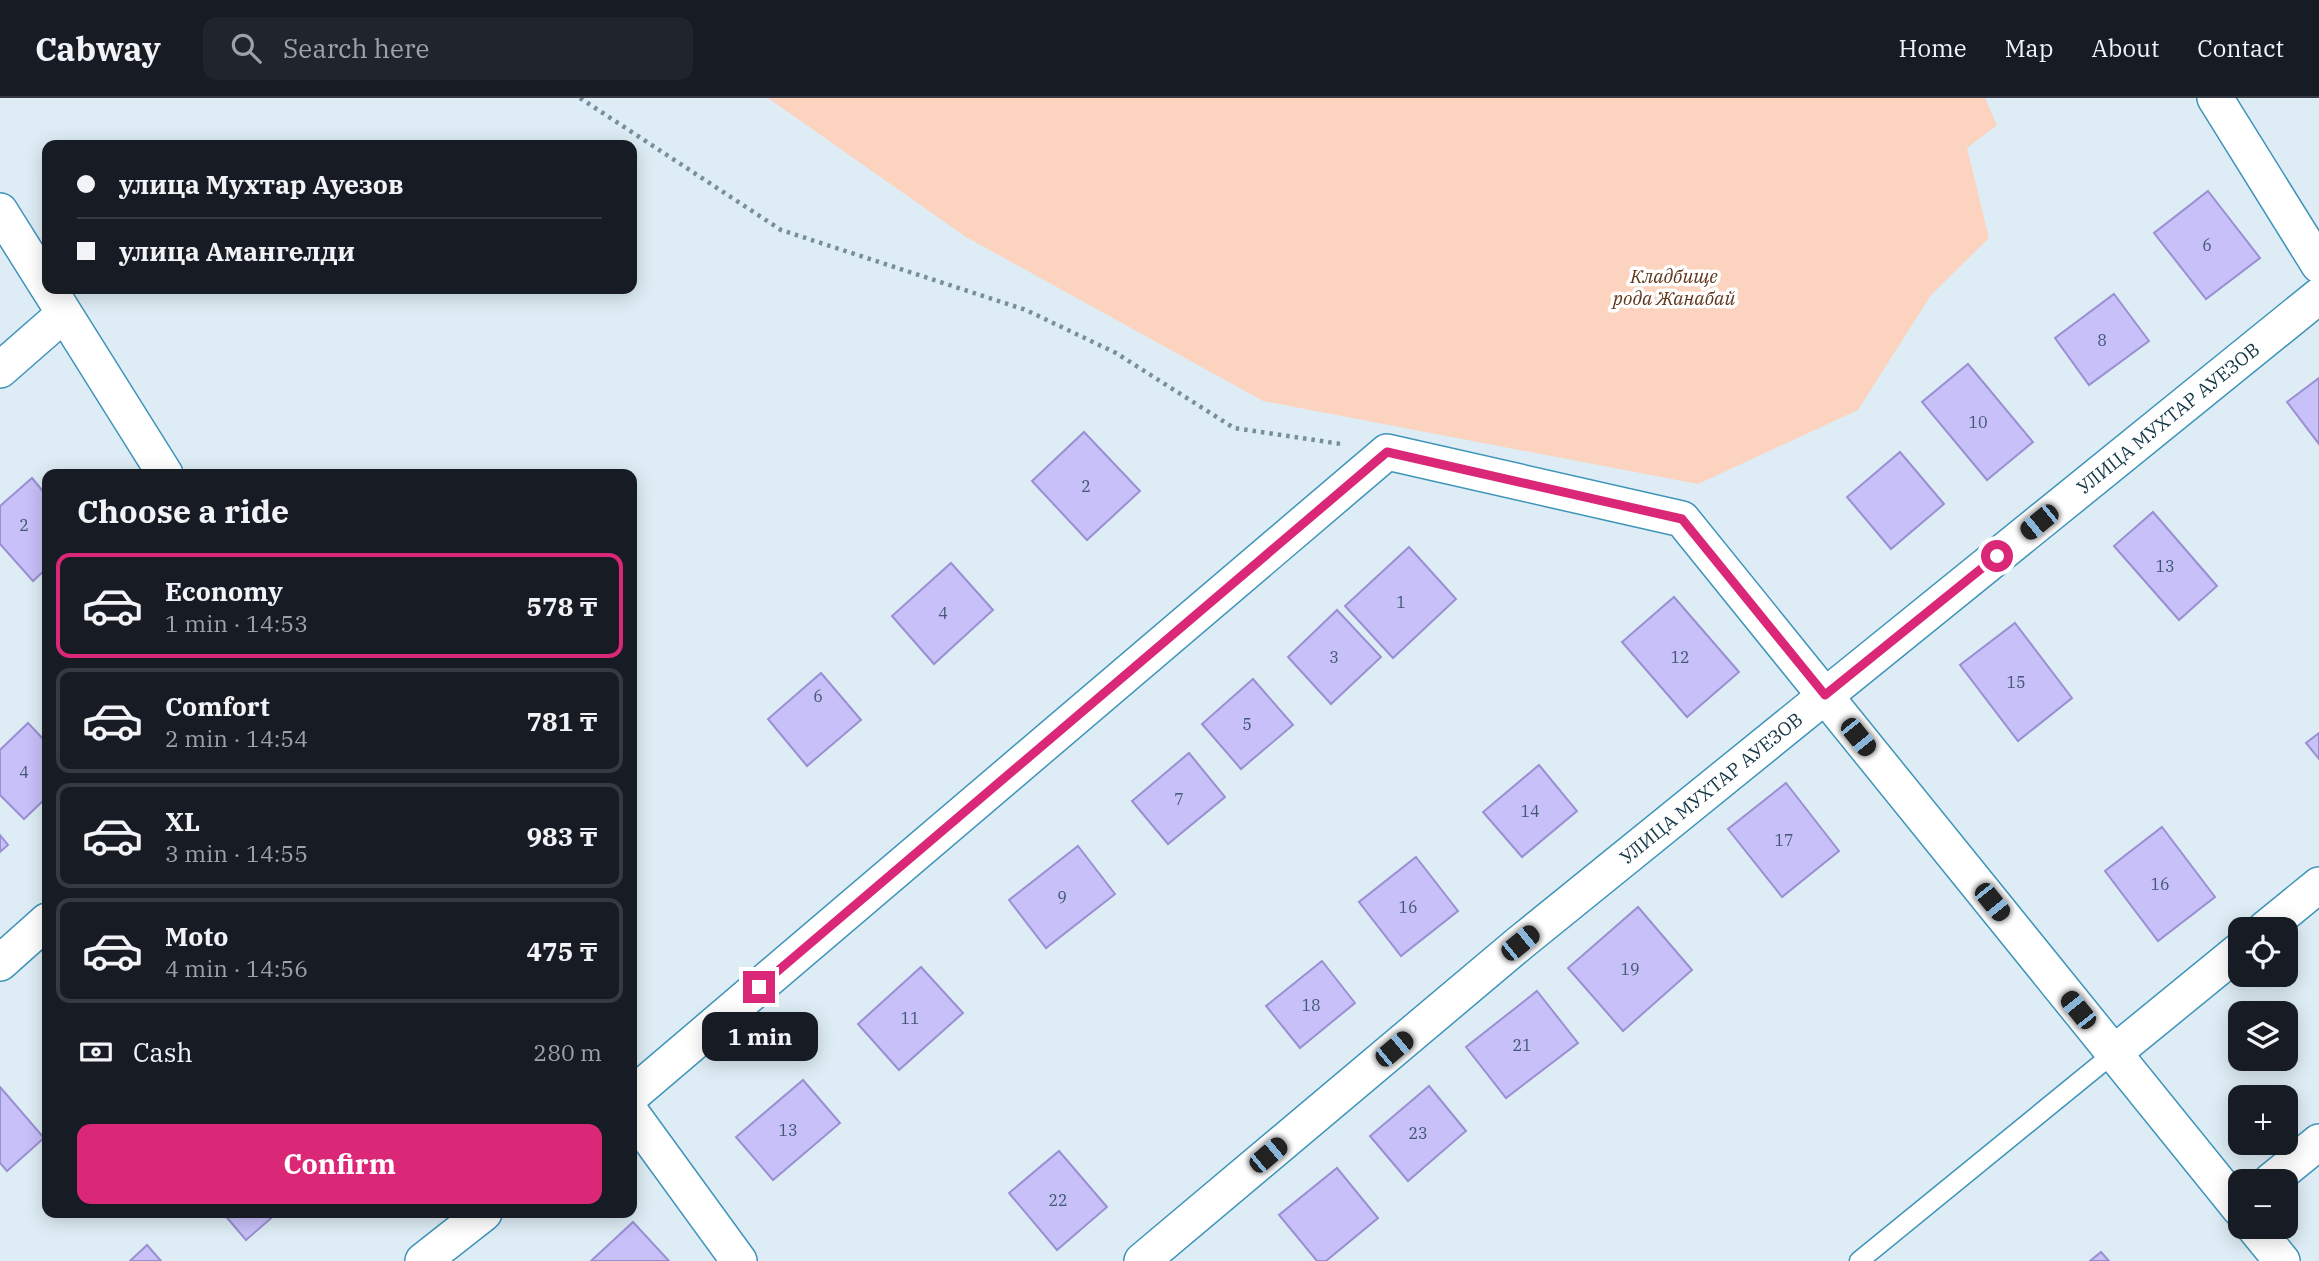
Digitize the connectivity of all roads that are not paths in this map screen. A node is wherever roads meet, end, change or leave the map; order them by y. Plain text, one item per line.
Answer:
1 (2214, 98) edge
2 (0, 211) edge
3 (2319, 265) edge
4 (42, 278) edge
5 (53, 296) edge
6 (2319, 296) edge
7 (0, 370) edge
8 (162, 469) edge
9 (1825, 695) junction
10 (2319, 885) edge
11 (2280, 917) edge
12 (42, 925) edge
13 (2228, 960) edge
14 (0, 962) edge
15 (2114, 1053) junction
16 (637, 1091) edge
17 (637, 1121) edge
18 (2319, 1142) edge
19 (2286, 1169) edge
20 (2228, 1194) edge
21 (478, 1218) edge
22 (2264, 1239) edge
23 (423, 1261) edge
24 (739, 1261) edge
25 (1142, 1261) edge
26 (1859, 1261) edge
27 (2282, 1261) edge

1 - 3 street
2 - 4 street
5 - 7 street
5 - 8 street
6 - 9 street, УЛИЦА МУХТАР АУЕЗОВ
9 - 15 street
9 - 16 street
9 - 25 street, УЛИЦА МУХТАР АУЕЗОВ
10 - 11 street
12 - 14 street
13 - 15 street
15 - 20 street
15 - 26 lane
17 - 24 street
18 - 19 street
21 - 23 street
22 - 27 street

